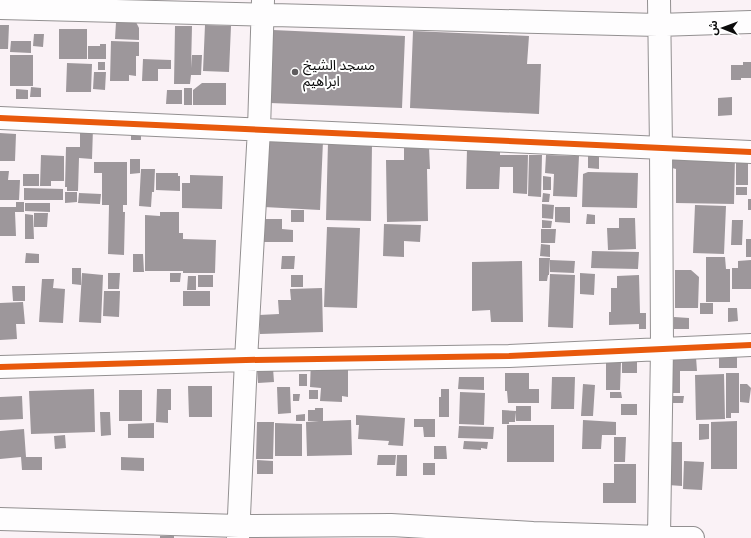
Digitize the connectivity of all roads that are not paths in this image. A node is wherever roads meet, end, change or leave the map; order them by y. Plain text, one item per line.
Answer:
1 (659, 0) edge
2 (263, 7) edge
3 (0, 8) edge
4 (751, 22) edge
5 (658, 25) junction
6 (0, 118) edge
7 (260, 129) junction
8 (661, 148) junction
9 (751, 152) edge
10 (751, 345) edge
11 (662, 348) junction
12 (246, 360) junction
13 (0, 367) edge
14 (0, 520) edge
15 (238, 532) edge
16 (533, 536) edge
17 (659, 536) junction
18 (693, 538) edge

1 - 5 street
2 - 3 street
2 - 5 street
2 - 7 street
4 - 5 street
5 - 8 street
6 - 7 street
7 - 8 street
7 - 12 street
8 - 9 street
8 - 11 street
10 - 11 street
11 - 12 street
11 - 17 street
12 - 13 street
12 - 15 street
14 - 15 street
15 - 16 street
16 - 17 street
17 - 18 street

